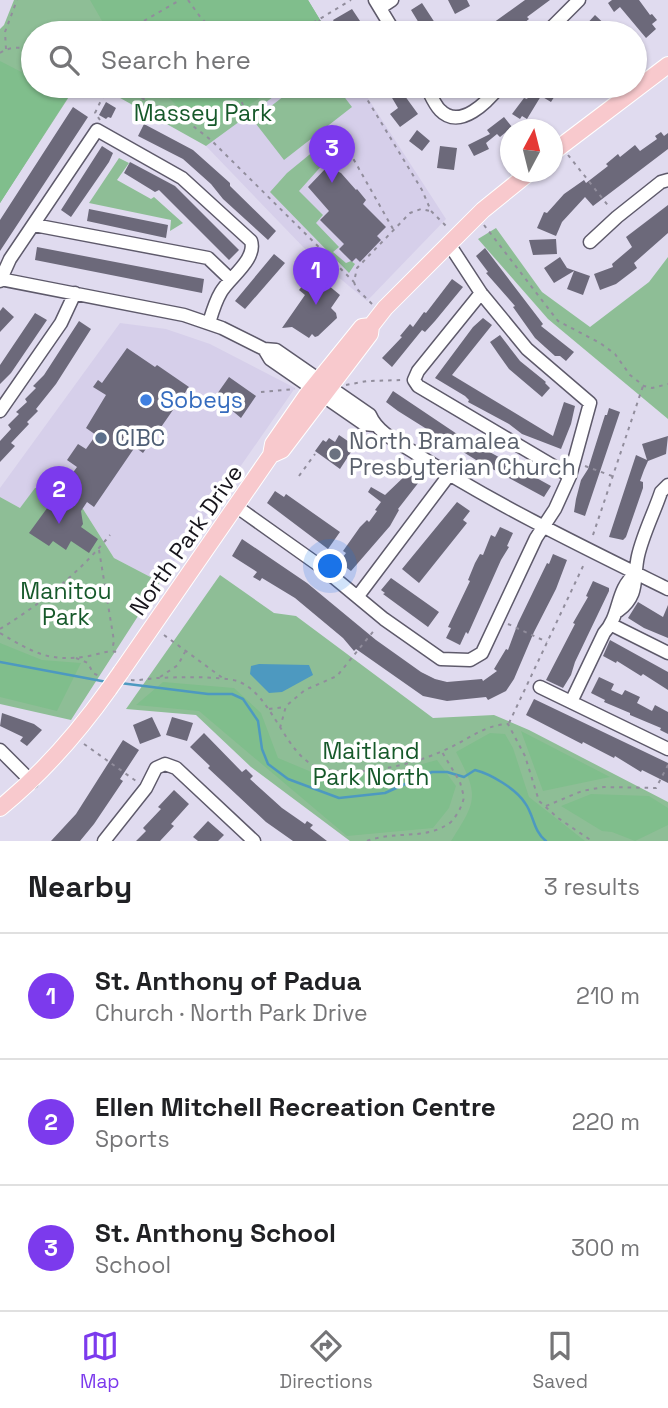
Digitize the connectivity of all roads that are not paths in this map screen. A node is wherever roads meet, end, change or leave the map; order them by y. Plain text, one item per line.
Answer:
1 (392, 0) edge
2 (579, 0) edge
3 (377, 4) edge
4 (388, 21) edge
5 (558, 21) edge
6 (668, 65) edge
7 (647, 81) edge
8 (433, 98) edge
9 (490, 98) edge
10 (624, 98) edge
11 (563, 144) edge
12 (668, 180) edge
13 (518, 182) edge
14 (34, 225) junction
15 (449, 236) junction
16 (590, 242) dead end
17 (230, 279) junction
18 (0, 280) edge
19 (75, 293) junction
20 (481, 293) junction
21 (209, 323) junction
22 (320, 387) junction
23 (0, 411) edge
24 (449, 475) junction
25 (570, 476) junction
26 (668, 485) edge
27 (236, 507) junction
28 (543, 527) junction
29 (636, 573) junction
30 (668, 589) edge
31 (358, 596) junction
32 (611, 625) junction
33 (668, 653) edge
34 (540, 687) dead end
35 (571, 702) junction
36 (668, 749) edge
37 (0, 750) edge
38 (32, 782) junction
39 (0, 808) edge
40 (252, 840) edge
41 (104, 841) edge

1 - 3 street
2 - 5 street
3 - 4 street
6 - 7 main road
8 - 9 street
10 - 11 main road
12 - 16 street
13 - 15 main road, North Park Drive
14 - 17 street
14 - 17 street
14 - 18 street
15 - 20 street
15 - 22 main road, North Park Drive
17 - 21 street
18 - 19 street
19 - 21 street
19 - 23 street
20 - 25 street
20 - 25 street
21 - 22 street
22 - 24 street
22 - 27 main road, North Park Drive
24 - 28 street
24 - 31 street
25 - 28 street
26 - 29 street
27 - 31 street
27 - 38 main road, North Park Drive, bridge
28 - 29 street
28 - 31 street
29 - 30 street
29 - 32 street
32 - 33 street
32 - 35 street
34 - 35 street
35 - 36 street
37 - 38 street
38 - 39 main road, North Park Drive
40 - 41 street

